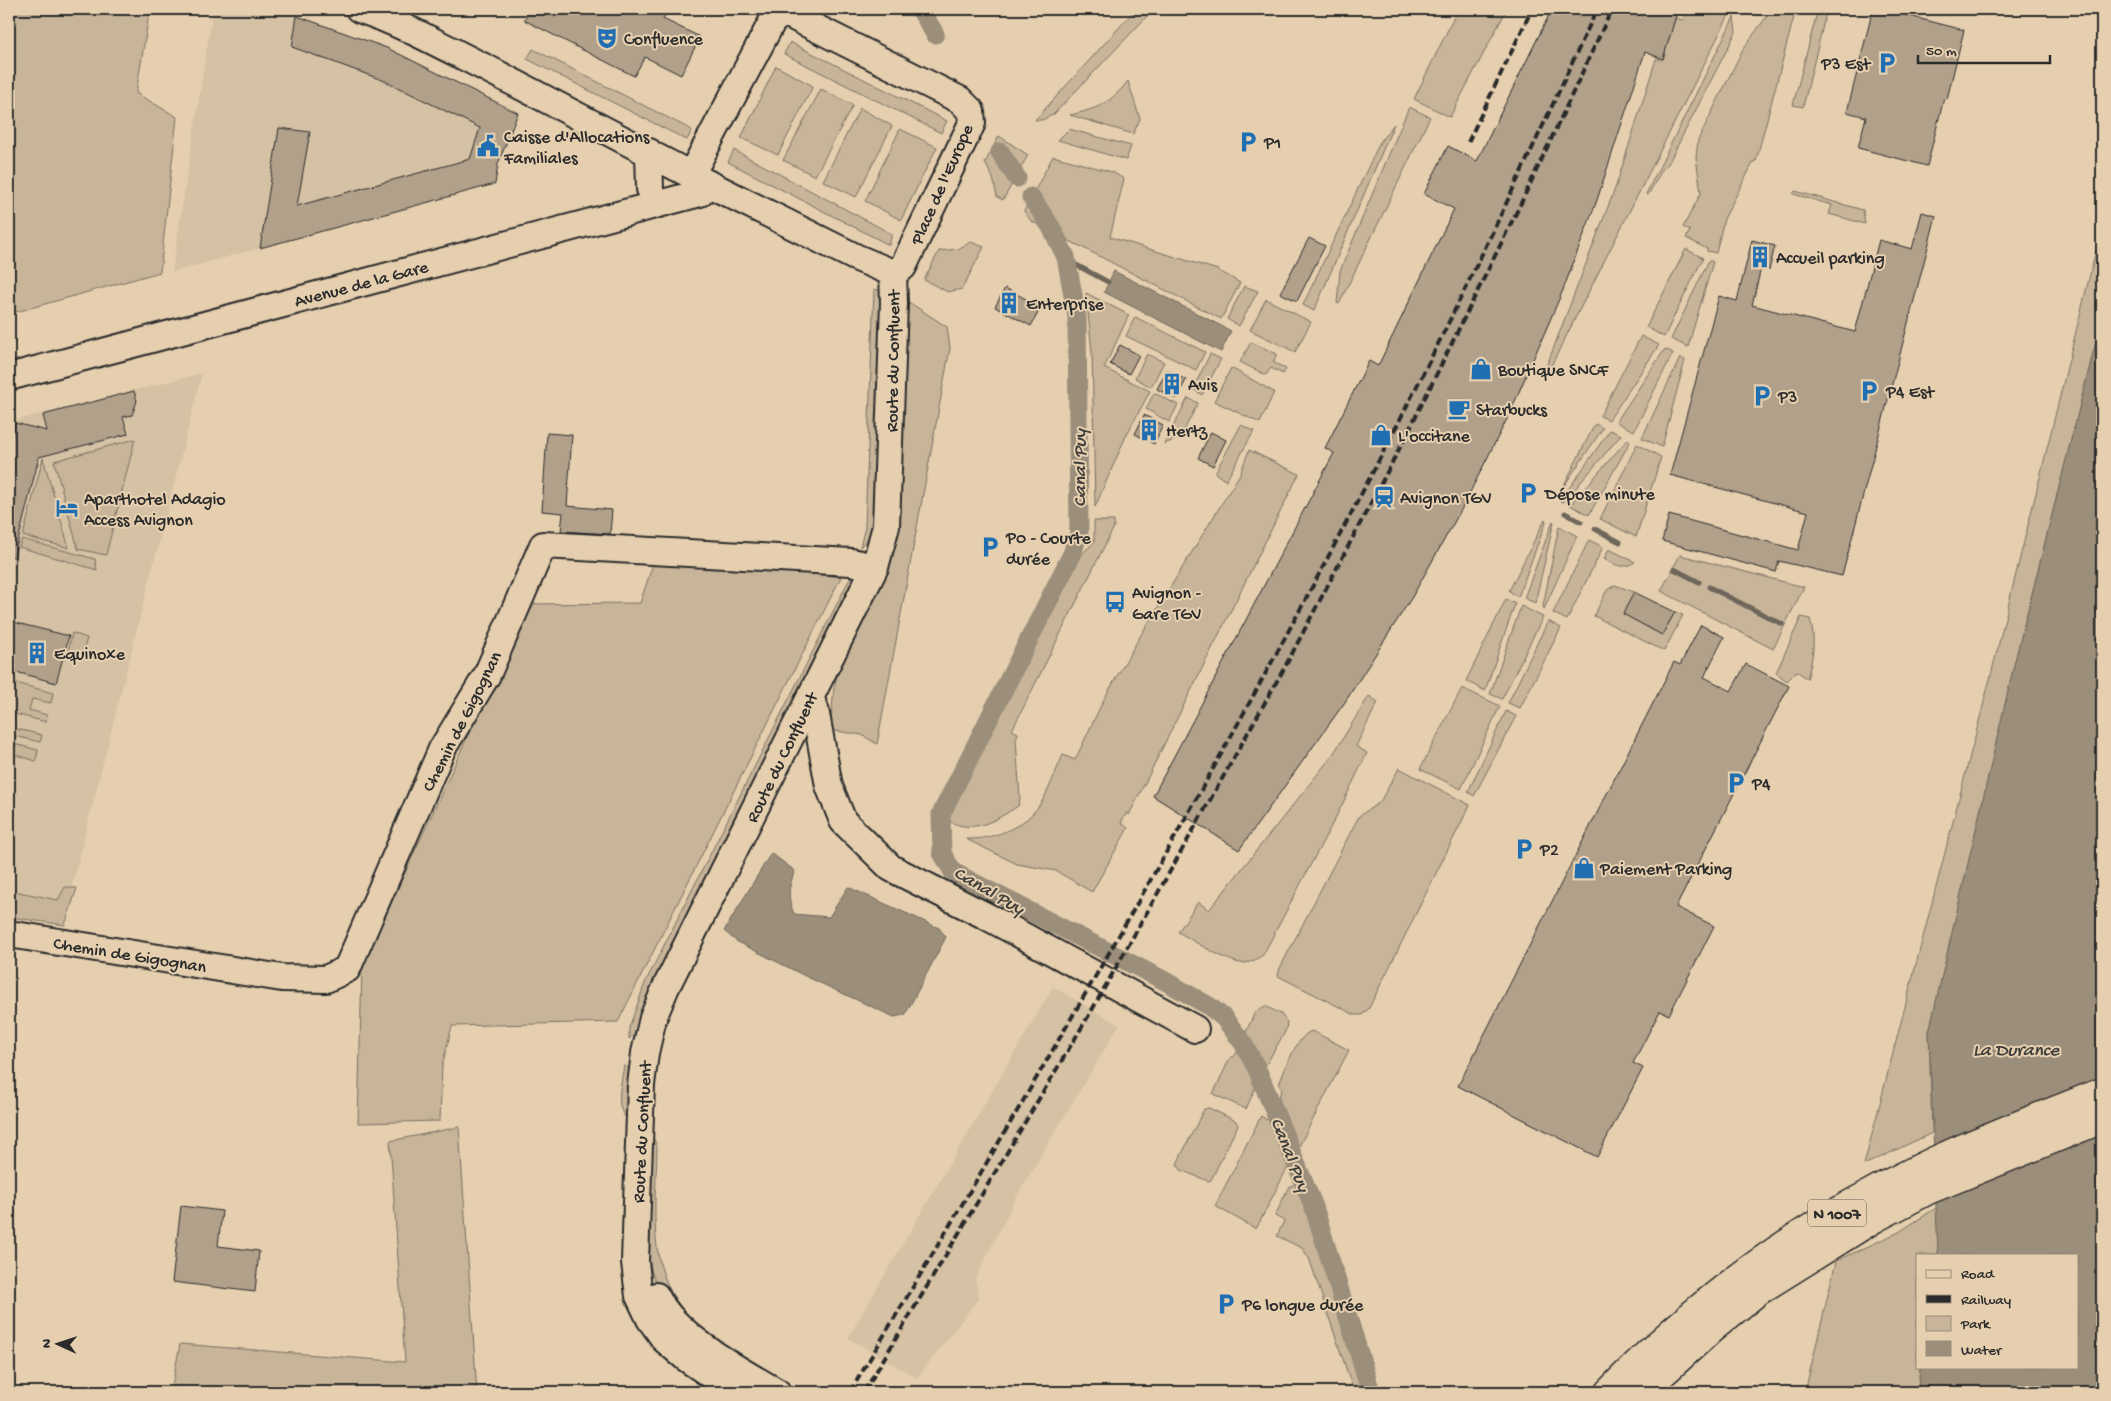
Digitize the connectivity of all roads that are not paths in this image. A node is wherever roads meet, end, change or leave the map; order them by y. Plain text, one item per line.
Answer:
1 (359, 9) edge
2 (783, 12) edge
3 (648, 152) junction
4 (699, 179) junction
5 (650, 189) junction
6 (893, 279) junction
7 (9, 360) edge
8 (9, 377) edge
9 (875, 567) junction
10 (810, 698) junction
11 (9, 934) edge
12 (1194, 1029) dead end
13 (2102, 1092) edge
14 (2102, 1119) edge
15 (636, 1234) junction
16 (736, 1392) edge
17 (777, 1392) edge
18 (1609, 1392) edge
19 (1642, 1392) edge

1 - 3 street
2 - 4 street, Place de l'Europe
2 - 6 street, Place de l'Europe
3 - 4 street
3 - 5 street
4 - 5 street, Avenue de la Gare
4 - 6 street
4 - 8 street, Avenue de la Gare
5 - 7 street, Avenue de la Gare
6 - 9 street, Route du Confluent
9 - 10 street, Route du Confluent
9 - 11 street, Chemin de Gigognan
10 - 12 street
10 - 15 street, Route du Confluent
13 - 18 highway, N 1007
14 - 19 highway, N 1007
15 - 16 street, Route du Confluent
15 - 17 street

